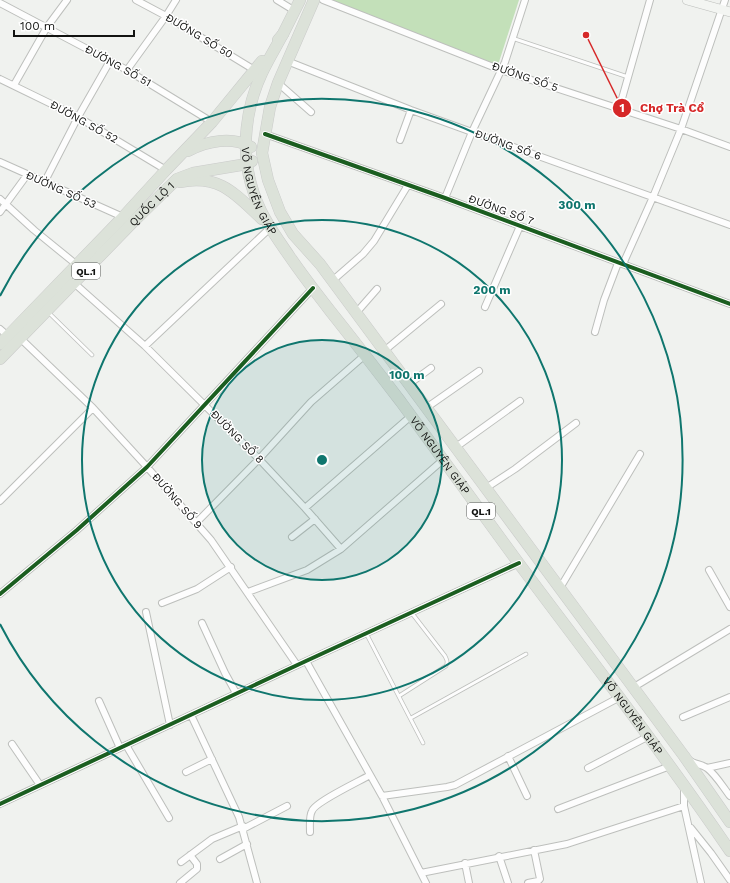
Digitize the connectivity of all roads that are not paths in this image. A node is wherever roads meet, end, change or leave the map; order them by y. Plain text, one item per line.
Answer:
1 (67, 0) edge
2 (136, 0) edge
3 (176, 0) edge
4 (277, 0) edge
5 (300, 0) edge
6 (314, 0) edge
7 (323, 0) edge
8 (525, 0) edge
9 (650, 0) edge
10 (687, 0) edge
11 (725, 0) edge
12 (0, 3) edge
13 (290, 5) edge
14 (726, 11) edge
15 (166, 16) junction
16 (47, 27) junction
17 (512, 38) junction
18 (110, 61) junction
19 (287, 61) junction
20 (126, 70) junction
21 (501, 70) junction
22 (258, 72) junction
23 (628, 77) junction
24 (0, 79) edge
25 (278, 83) junction
26 (14, 85) junction
27 (619, 109) junction
28 (411, 110) junction
29 (311, 112) dead end
30 (78, 117) junction
31 (212, 122) junction
32 (681, 129) junction
33 (472, 132) junction
34 (265, 134) junction
35 (400, 140) dead end
36 (246, 144) junction
37 (730, 147) edge
38 (262, 153) junction
39 (180, 155) junction
40 (0, 162) edge
41 (247, 164) junction
42 (166, 170) junction
43 (27, 175) junction
44 (44, 183) junction
45 (172, 184) junction
46 (408, 185) junction
47 (653, 197) junction
48 (445, 198) junction
49 (0, 199) edge
50 (6, 204) junction
51 (0, 212) edge
52 (123, 217) junction
53 (730, 225) edge
54 (268, 226) junction
55 (520, 226) junction
56 (621, 263) junction
57 (77, 265) junction
58 (332, 281) junction
59 (74, 283) junction
60 (313, 288) junction
61 (377, 289) dead end
62 (441, 304) dead end
63 (730, 304) edge
64 (485, 307) dead end
65 (47, 311) junction
66 (356, 313) junction
67 (595, 332) dead end
68 (2, 336) edge
69 (20, 338) junction
70 (145, 346) junction
71 (384, 351) junction
72 (92, 355) dead end
73 (365, 355) junction
74 (0, 358) edge
75 (430, 368) dead end
76 (479, 371) dead end
77 (409, 384) junction
78 (520, 402) dead end
79 (205, 405) junction
80 (92, 408) junction
81 (426, 408) junction
82 (411, 416) junction
83 (576, 423) dead end
84 (456, 447) junction
85 (640, 454) dead end
86 (259, 459) junction
87 (444, 459) junction
88 (148, 467) junction
89 (486, 488) junction
90 (0, 501) edge
91 (305, 508) junction
92 (315, 519) junction
93 (196, 524) junction
94 (292, 537) dead end
95 (340, 549) junction
96 (519, 563) junction
97 (231, 567) junction
98 (709, 570) dead end
99 (560, 588) junction
100 (248, 592) junction
101 (0, 594) edge
102 (162, 603) dead end
103 (730, 607) edge
104 (146, 612) dead end
105 (411, 612) junction
106 (202, 623) dead end
107 (730, 629) edge
108 (366, 633) junction
109 (526, 654) dead end
110 (306, 660) junction
111 (297, 665) junction
112 (634, 687) junction
113 (236, 693) junction
114 (399, 696) junction
115 (620, 697) junction
116 (730, 697) edge
117 (99, 701) dead end
118 (191, 715) junction
119 (683, 717) dead end
120 (411, 718) junction
121 (170, 725) junction
122 (649, 736) junction
123 (423, 743) dead end
124 (12, 744) dead end
125 (126, 745) junction
126 (120, 748) junction
127 (508, 756) junction
128 (684, 756) junction
129 (212, 759) junction
130 (730, 763) edge
131 (670, 766) junction
132 (588, 768) dead end
133 (707, 768) junction
134 (186, 772) dead end
135 (370, 775) junction
136 (684, 784) junction
137 (40, 785) junction
138 (382, 796) junction
139 (527, 796) dead end
140 (730, 796) edge
141 (0, 804) edge
142 (287, 806) dead end
143 (684, 806) junction
144 (558, 809) dead end
145 (169, 818) dead end
146 (730, 822) edge
147 (690, 827) junction
148 (243, 828) junction
149 (310, 832) dead end
150 (247, 844) junction
151 (534, 850) junction
152 (730, 851) edge
153 (190, 855) junction
154 (499, 856) junction
155 (220, 859) dead end
156 (181, 862) dead end
157 (465, 863) junction
158 (421, 873) junction
159 (730, 880) edge
160 (180, 883) edge
161 (258, 883) edge
162 (426, 883) edge
163 (470, 883) edge
164 (508, 883) edge
165 (528, 883) edge
166 (701, 883) edge

1 - 16 street
2 - 15 street, ĐƯỜNG SỐ 50
3 - 15 street
4 - 13 street
5 - 13 highway, QUỐC LỘ 1 / QL.1
6 - 19 highway, QL.1
7 - 21 street, ĐƯỜNG SỐ 5
8 - 17 street
9 - 23 street
10 - 14 street
11 - 14 street
12 - 16 street, ĐƯỜNG SỐ 51
13 - 22 highway, QUỐC LỘ 1 / QL.1
14 - 32 street
15 - 20 street
15 - 22 street, ĐƯỜNG SỐ 50
16 - 18 street, ĐƯỜNG SỐ 51
16 - 26 street
17 - 21 street
17 - 23 lane
18 - 20 street, ĐƯỜNG SỐ 51
18 - 30 street
19 - 25 highway, QL.1
19 - 28 street, ĐƯỜNG SỐ 6
20 - 31 street, ĐƯỜNG SỐ 51
21 - 27 street, ĐƯỜNG SỐ 5
21 - 33 street
22 - 31 highway, QUỐC LỘ 1 / QL.1
22 - 36 highway, VÕ NGUYÊN GIÁP / QL.1
23 - 27 street
24 - 26 street, ĐƯỜNG SỐ 52
25 - 29 street
25 - 34 highway, QL.1
26 - 30 street, ĐƯỜNG SỐ 52
27 - 32 street, ĐƯỜNG SỐ 5
28 - 33 street, ĐƯỜNG SỐ 6
28 - 35 street
30 - 42 street, ĐƯỜNG SỐ 52
30 - 44 street
31 - 39 highway, QUỐC LỘ 1 / QL.1
32 - 37 street, ĐƯỜNG SỐ 5
32 - 47 street
33 - 47 street, ĐƯỜNG SỐ 6
33 - 48 street
34 - 38 highway, QL.1
34 - 46 street, ĐƯỜNG SỐ 7
36 - 38 highway
36 - 39 highway
36 - 41 highway, VÕ NGUYÊN GIÁP / QL.1
38 - 41 highway, QUỐC LỘ 1 / QL.1
38 - 58 highway, VÕ NGUYÊN GIÁP / QL.1
39 - 42 highway, QUỐC LỘ 1 / QL.1
40 - 43 street, ĐƯỜNG SỐ 53
41 - 45 highway, QUỐC LỘ 1 / QL.1
41 - 54 highway, VÕ NGUYÊN GIÁP / QL.1
42 - 52 highway, QUỐC LỘ 1 / QL.1
43 - 44 street, ĐƯỜNG SỐ 53
43 - 50 street
44 - 52 street, ĐƯỜNG SỐ 53
45 - 54 highway
45 - 59 highway, QUỐC LỘ 1 / QL.1
46 - 48 street, ĐƯỜNG SỐ 7
46 - 58 street
47 - 53 street, ĐƯỜNG SỐ 6
47 - 56 street
48 - 55 street, ĐƯỜNG SỐ 7
49 - 50 street
50 - 51 street
50 - 57 street
52 - 57 highway, QUỐC LỘ 1 / QL.1
54 - 60 highway, VÕ NGUYÊN GIÁP / QL.1
54 - 70 street
55 - 56 street, ĐƯỜNG SỐ 7
55 - 64 street
56 - 63 street, ĐƯỜNG SỐ 7
56 - 67 street
57 - 68 highway, QUỐC LỘ 1 / QL.1
58 - 66 highway, VÕ NGUYÊN GIÁP / QL.1
59 - 65 highway, QUỐC LỘ 1 / QL.1
59 - 70 street, ĐƯỜNG SỐ 8
60 - 73 highway, VÕ NGUYÊN GIÁP / QL.1
60 - 79 street
61 - 66 street
62 - 71 street
65 - 69 highway, QUỐC LỘ 1 / QL.1
65 - 72 lane
66 - 71 highway, VÕ NGUYÊN GIÁP / QL.1
69 - 74 highway, QUỐC LỘ 1 / QL.1
69 - 80 street, ĐƯỜNG SỐ 9
70 - 79 street, ĐƯỜNG SỐ 8
71 - 77 highway, VÕ NGUYÊN GIÁP / QL.1
73 - 82 highway, VÕ NGUYÊN GIÁP / QL.1
73 - 86 street
75 - 77 street
76 - 81 street
77 - 81 highway, VÕ NGUYÊN GIÁP / QL.1
78 - 84 street
79 - 86 street, ĐƯỜNG SỐ 8
79 - 88 street
80 - 88 street, ĐƯỜNG SỐ 9
80 - 90 street
81 - 84 highway, VÕ NGUYÊN GIÁP / QL.1
82 - 87 highway, VÕ NGUYÊN GIÁP / QL.1
82 - 91 street
83 - 89 street
84 - 89 highway, VÕ NGUYÊN GIÁP / QL.1
85 - 99 street
86 - 91 street, ĐƯỜNG SỐ 8
86 - 93 street
87 - 95 street
87 - 96 highway, VÕ NGUYÊN GIÁP / QL.1
88 - 93 street, ĐƯỜNG SỐ 9
88 - 101 street
89 - 99 highway, VÕ NGUYÊN GIÁP / QL.1
91 - 92 street, ĐƯỜNG SỐ 8
92 - 94 street
92 - 95 street, ĐƯỜNG SỐ 8
93 - 97 street, ĐƯỜNG SỐ 9
95 - 100 street
96 - 105 street
96 - 115 highway, VÕ NGUYÊN GIÁP / QL.1
97 - 100 street, ĐƯỜNG SỐ 9
97 - 102 street
98 - 103 street
99 - 112 highway, VÕ NGUYÊN GIÁP / QL.1
100 - 111 street, ĐƯỜNG SỐ 9
104 - 121 street
105 - 108 street
105 - 114 lane
106 - 113 street
107 - 112 street
108 - 110 street
108 - 114 lane
109 - 120 lane
110 - 111 street
110 - 135 street
111 - 113 street
112 - 128 highway, VÕ NGUYÊN GIÁP / QL.1
113 - 118 street
114 - 120 lane
115 - 122 highway, VÕ NGUYÊN GIÁP / QL.1
115 - 127 street
116 - 119 street
117 - 126 street
118 - 121 street
118 - 129 street
120 - 123 lane
121 - 125 street
122 - 131 highway, VÕ NGUYÊN GIÁP / QL.1
122 - 132 street
124 - 137 street
125 - 126 street
125 - 145 street
126 - 137 street
127 - 138 street
127 - 139 street
128 - 133 street
128 - 146 highway, VÕ NGUYÊN GIÁP / QL.1
129 - 134 street
129 - 148 street
130 - 133 street
131 - 136 highway, VÕ NGUYÊN GIÁP / QL.1
131 - 144 street
133 - 140 street
135 - 138 street
135 - 149 street
136 - 143 street
136 - 152 highway, VÕ NGUYÊN GIÁP / QL.1
137 - 141 street
138 - 158 street
142 - 148 street
143 - 147 street
143 - 151 street
147 - 159 street
147 - 166 street
148 - 150 street
148 - 153 street
150 - 155 street
150 - 161 street
151 - 154 street
151 - 165 street
153 - 156 street
153 - 160 street
154 - 157 street
154 - 164 street
157 - 158 street
157 - 163 street
158 - 162 street

